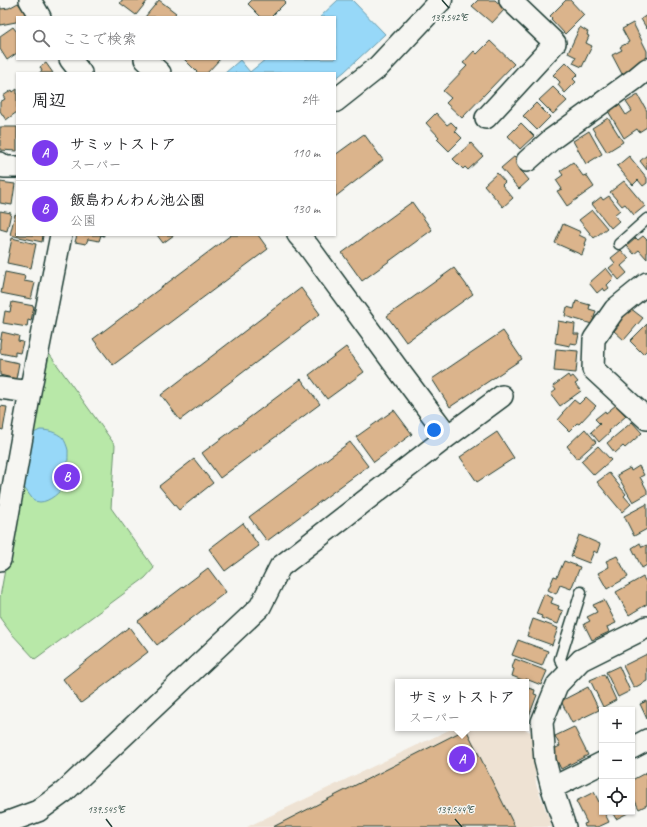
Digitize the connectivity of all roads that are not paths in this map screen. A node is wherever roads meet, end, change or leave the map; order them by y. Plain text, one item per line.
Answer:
1 (30, 0) edge
2 (441, 0) edge
3 (510, 0) edge
4 (39, 16) edge
5 (71, 60) edge
6 (146, 60) edge
7 (647, 69) edge
8 (80, 72) edge
9 (159, 72) edge
10 (336, 100) edge
11 (486, 118) dead end
12 (527, 161) dead end
13 (0, 163) edge
14 (16, 167) edge
15 (647, 219) edge
16 (61, 236) edge
17 (299, 236) edge
18 (619, 244) dead end
19 (647, 283) edge
20 (0, 388) edge
21 (30, 392) junction
22 (502, 396) dead end
23 (647, 419) edge
24 (448, 436) junction
25 (0, 560) edge
26 (581, 592) dead end
27 (647, 626) edge
28 (568, 674) junction
29 (647, 740) edge
30 (635, 746) edge
31 (599, 764) edge
32 (552, 788) junction
33 (0, 825) edge
34 (565, 827) edge

1 - 4 street
2 - 10 street
3 - 11 street
5 - 8 street
6 - 9 street
7 - 12 street
13 - 14 street
15 - 18 lane
16 - 21 street
17 - 24 street
19 - 23 street
20 - 21 street
21 - 25 street
22 - 24 street
24 - 33 street
26 - 28 lane
27 - 28 street
28 - 32 street
29 - 30 street
31 - 32 street
32 - 34 street

